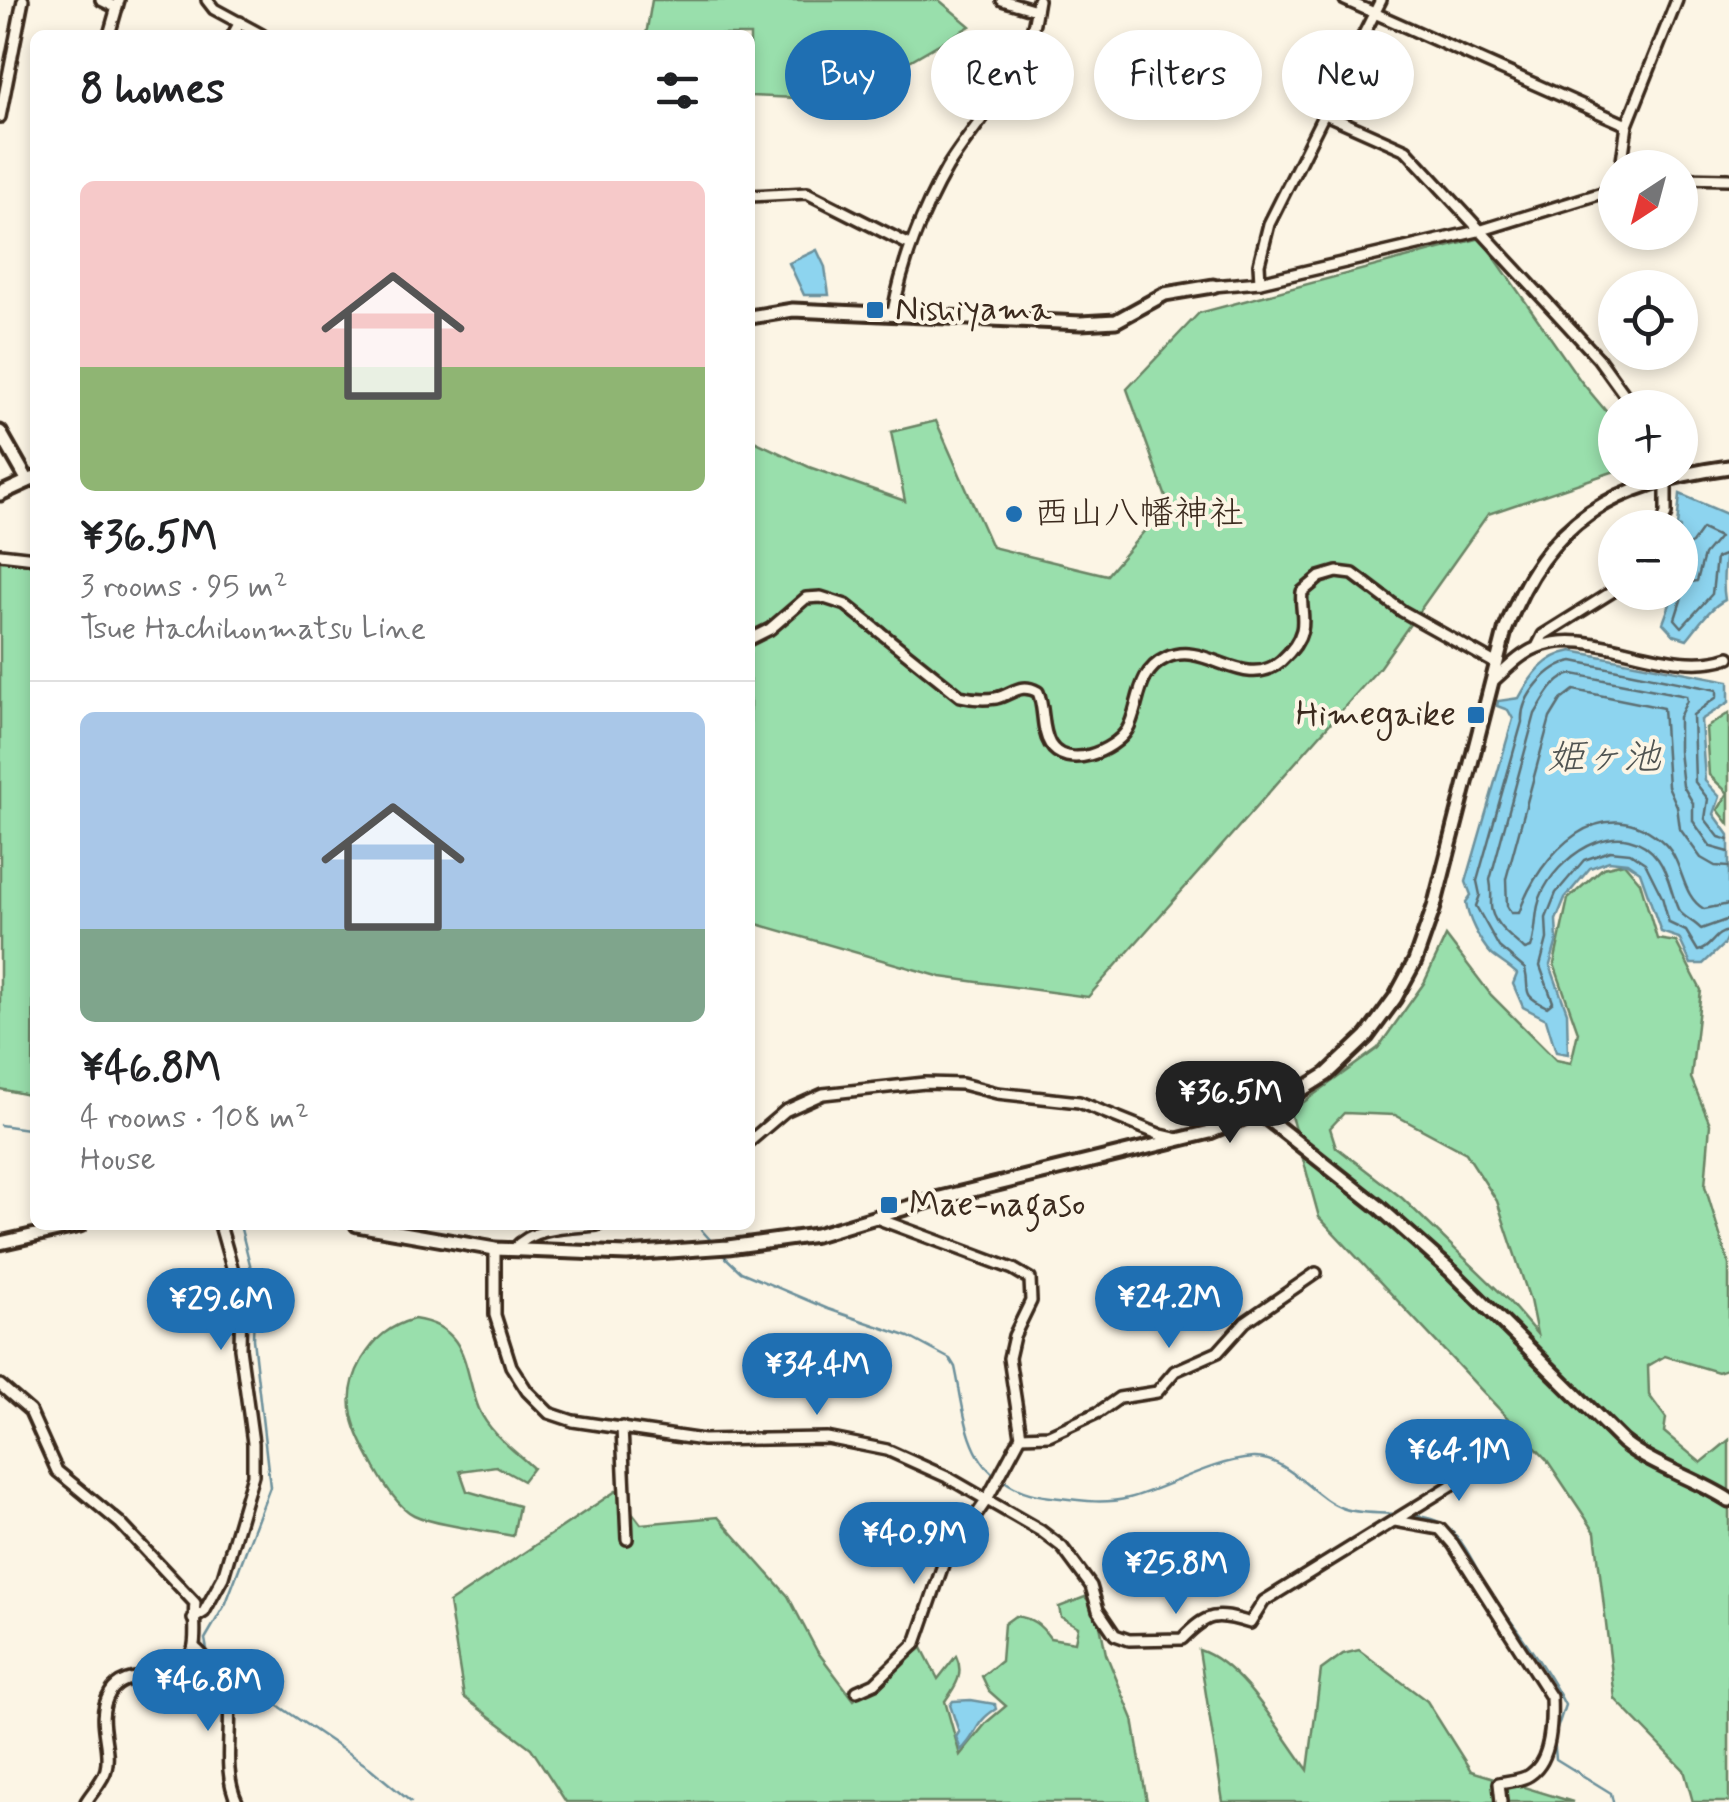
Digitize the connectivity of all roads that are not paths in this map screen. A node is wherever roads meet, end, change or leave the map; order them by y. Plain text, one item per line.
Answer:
1 (22, 0) edge
2 (101, 0) edge
3 (206, 0) edge
4 (1002, 0) edge
5 (1346, 0) edge
6 (1381, 0) edge
7 (1677, 0) edge
8 (118, 4) edge
9 (1037, 5) edge
10 (1375, 14) junction
11 (240, 22) junction
12 (110, 30) edge
13 (236, 30) edge
14 (254, 30) edge
15 (1367, 30) edge
16 (0, 117) edge
17 (1322, 120) edge
18 (1338, 120) edge
19 (1628, 125) junction
20 (1624, 150) edge
21 (1698, 178) edge
22 (1729, 179) edge
23 (1598, 194) edge
24 (755, 196) edge
25 (1482, 230) junction
26 (906, 243) dead end
27 (1260, 282) junction
28 (1213, 286) joint
29 (893, 312) junction
30 (755, 316) edge
31 (1621, 390) edge
32 (0, 432) edge
33 (1729, 467) edge
34 (1698, 471) edge
35 (30, 478) edge
36 (30, 480) edge
37 (1631, 490) edge
38 (0, 494) edge
39 (0, 554) edge
40 (30, 557) edge
41 (1598, 601) edge
42 (755, 636) edge
43 (1537, 647) junction
44 (1729, 657) edge
45 (1495, 664) junction
46 (1490, 684) junction
47 (1260, 1113) junction
48 (770, 1121) junction
49 (755, 1123) edge
50 (755, 1136) edge
51 (1178, 1139) junction
52 (876, 1218) junction
53 (58, 1230) edge
54 (221, 1230) edge
55 (386, 1230) edge
56 (556, 1230) edge
57 (0, 1243) edge
58 (514, 1248) junction
59 (495, 1249) junction
60 (1316, 1272) dead end
61 (0, 1386) edge
62 (622, 1428) junction
63 (1021, 1436) junction
64 (1502, 1454) dead end
65 (1729, 1500) edge
66 (986, 1501) junction
67 (1395, 1522) junction
68 (627, 1539) dead end
69 (193, 1618) junction
70 (194, 1647) junction
71 (857, 1691) dead end
72 (86, 1802) edge
73 (237, 1802) edge
74 (1501, 1802) edge

1 - 16 street
2 - 8 street
3 - 11 street
4 - 9 street
5 - 10 street
6 - 10 street
7 - 19 street
8 - 12 street
9 - 29 street
10 - 15 street
10 - 19 street
11 - 13 street
11 - 14 street
17 - 27 street
18 - 25 street
19 - 20 street
21 - 22 street
23 - 25 street
24 - 26 street
25 - 27 street
25 - 31 street
27 - 28 street
28 - 29 main road
29 - 30 main road
32 - 35 main road
33 - 34 main road
36 - 38 main road
37 - 45 main road
39 - 40 street
41 - 43 street
42 - 45 street
43 - 44 street
43 - 46 street
45 - 46 main road
46 - 47 main road
47 - 51 main road
47 - 65 main road
48 - 49 street
48 - 50 street
48 - 51 street
51 - 52 main road
52 - 58 main road
52 - 63 street
53 - 57 main road
54 - 69 street
55 - 59 main road
56 - 58 street
58 - 59 main road
59 - 62 street
60 - 63 street
61 - 69 street
62 - 66 street
62 - 68 street
63 - 66 street
64 - 67 street
66 - 67 street
66 - 71 street
67 - 74 street
69 - 70 street
70 - 72 street
70 - 73 street

